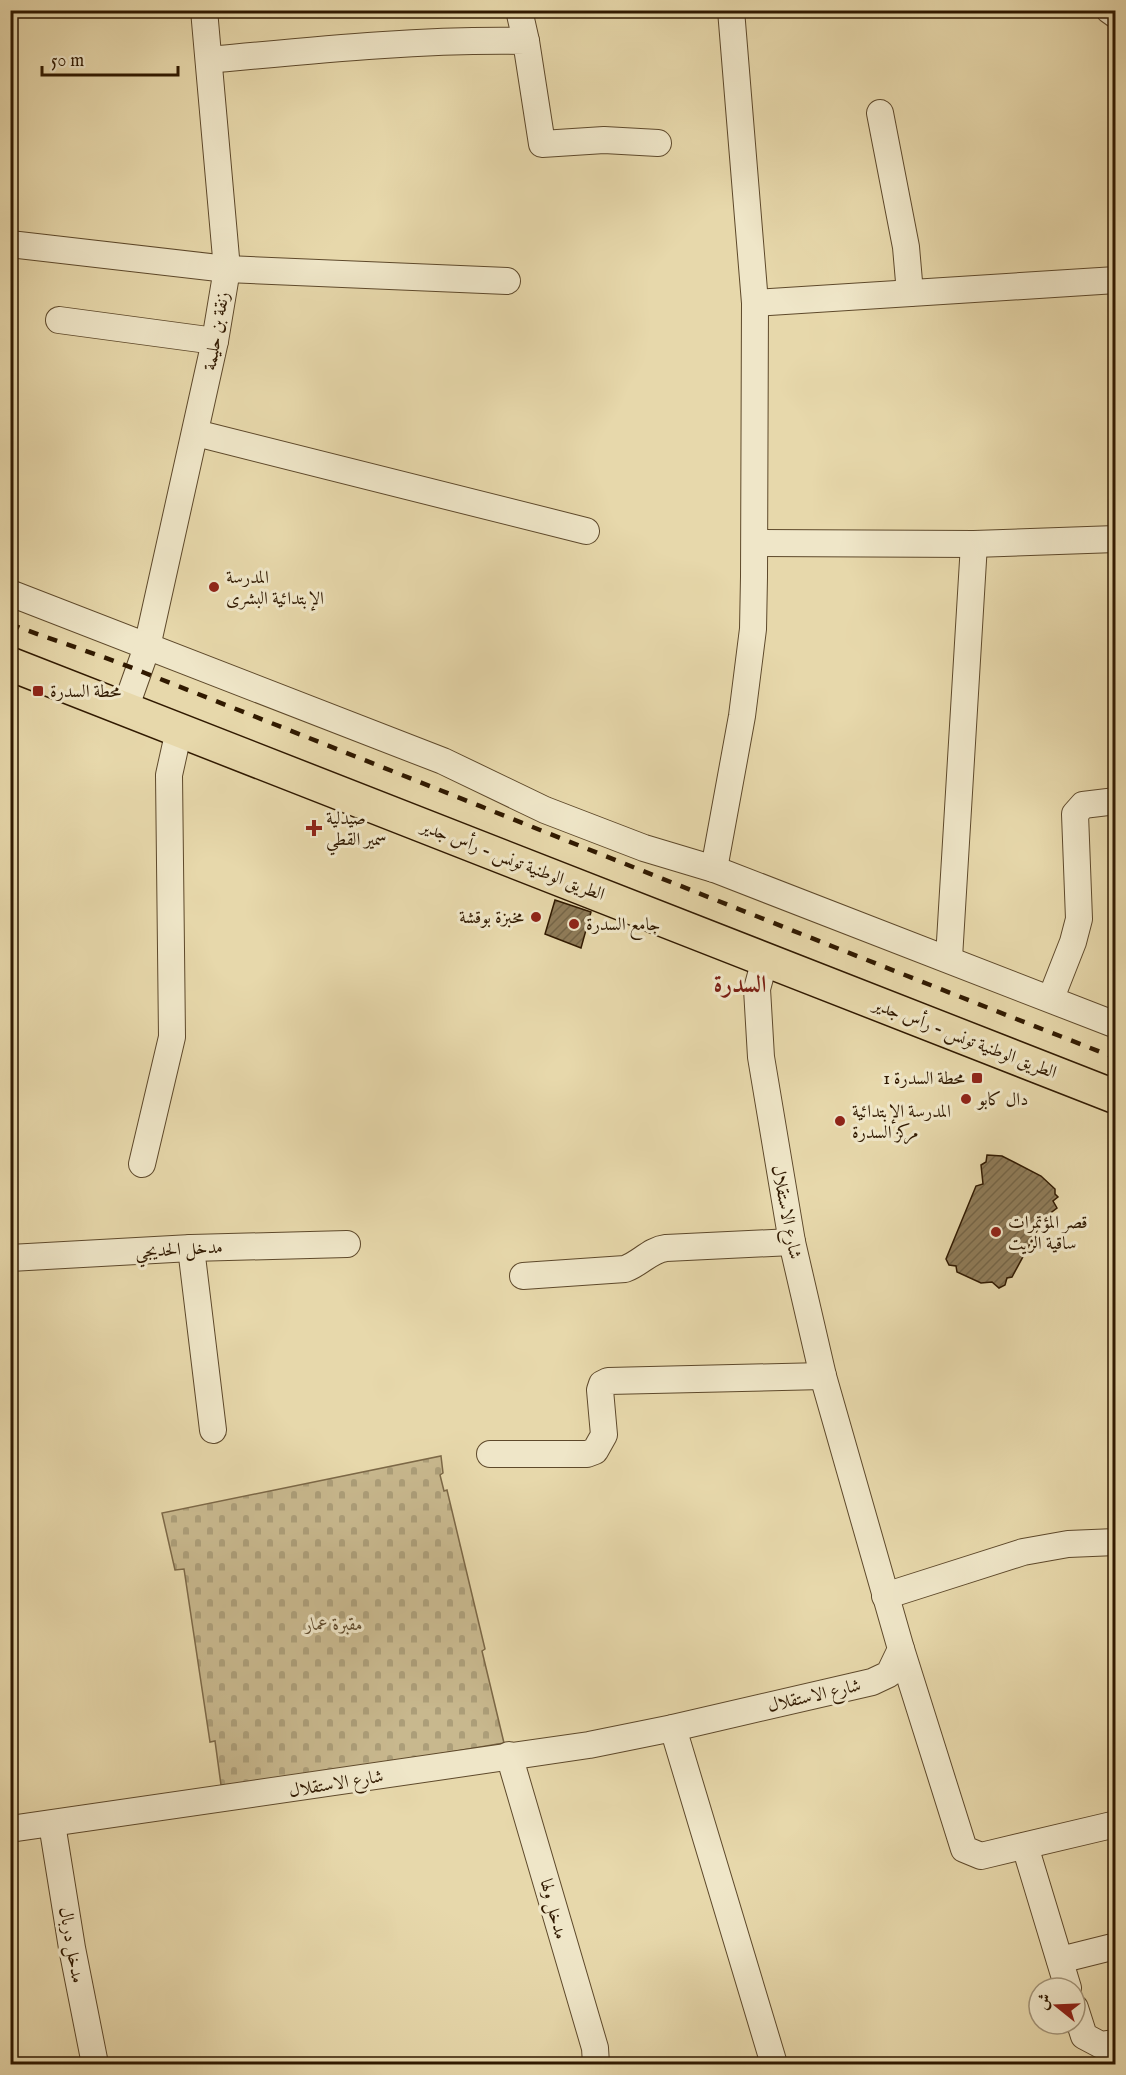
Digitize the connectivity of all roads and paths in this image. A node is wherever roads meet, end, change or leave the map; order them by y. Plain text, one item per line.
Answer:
1 (204, 10) edge
2 (519, 10) edge
3 (731, 10) edge
4 (1109, 10) edge
5 (1116, 15) edge
6 (526, 41) junction
7 (209, 60) junction
8 (880, 113) dead end
9 (658, 144) dead end
10 (10, 244) edge
11 (227, 269) junction
12 (1116, 280) edge
13 (507, 282) dead end
14 (910, 293) junction
15 (755, 303) junction
16 (59, 320) dead end
17 (216, 341) junction
18 (196, 433) junction
19 (586, 531) dead end
20 (1116, 539) edge
21 (755, 543) junction
22 (974, 544) junction
23 (10, 593) edge
24 (147, 647) junction
25 (10, 664) edge
26 (125, 709) junction
27 (179, 730) junction
28 (1116, 801) edge
29 (714, 869) junction
30 (949, 958) junction
31 (765, 959) junction
32 (1051, 998) junction
33 (1116, 1024) edge
34 (1116, 1097) edge
35 (142, 1164) dead end
36 (792, 1242) junction
37 (347, 1244) dead end
38 (191, 1248) junction
39 (10, 1258) edge
40 (523, 1276) dead end
41 (823, 1376) junction
42 (213, 1430) dead end
43 (490, 1454) dead end
44 (1116, 1542) edge
45 (885, 1596) junction
46 (901, 1649) junction
47 (673, 1728) junction
48 (509, 1755) junction
49 (52, 1824) junction
50 (1116, 1824) edge
51 (10, 1829) edge
52 (1025, 1846) junction
53 (1116, 1946) edge
54 (1060, 1960) junction
55 (1065, 1976) edge
56 (1084, 2036) edge
57 (1116, 2043) edge
58 (95, 2064) edge
59 (596, 2064) edge
60 (774, 2064) edge

1 - 7 street, زنقة بن حليمة
2 - 6 street
3 - 15 street
4 - 5 street
6 - 7 street
6 - 9 street
7 - 11 street, زنقة بن حليمة
8 - 14 street
10 - 11 street
11 - 13 street
11 - 17 street, زنقة بن حليمة
12 - 14 street
14 - 15 street
15 - 21 street
16 - 17 street
17 - 18 street, زنقة بن حليمة
18 - 19 street
18 - 24 street, زنقة بن حليمة
20 - 22 street
21 - 22 street
21 - 29 street
22 - 30 street
23 - 24 street
24 - 26 street, زنقة بن حليمة
24 - 29 street
25 - 26 main road, الطريق الوطنية تونس - رأس جدير
26 - 27 main road, الطريق الوطنية تونس - رأس جدير
27 - 31 main road, الطريق الوطنية تونس - رأس جدير
27 - 35 street
28 - 32 street
29 - 30 street
30 - 32 street
31 - 34 main road, الطريق الوطنية تونس - رأس جدير
31 - 36 street, شارع الاستقلال
32 - 33 street
36 - 40 street
36 - 41 street, شارع الاستقلال
37 - 38 street, مدخل الحديجي
38 - 39 street, مدخل الحديجي
38 - 42 street
41 - 43 street
41 - 45 street, شارع الاستقلال
44 - 45 street
45 - 46 street, شارع الاستقلال
46 - 47 street, شارع الاستقلال
46 - 52 street
47 - 48 street, شارع الاستقلال
47 - 60 street
48 - 49 street, شارع الاستقلال
48 - 59 street, مدخل ولها
49 - 51 street, شارع الاستقلال
49 - 58 street, مدخل دربال
50 - 52 street
52 - 54 street
53 - 54 street
54 - 55 street
56 - 57 street

